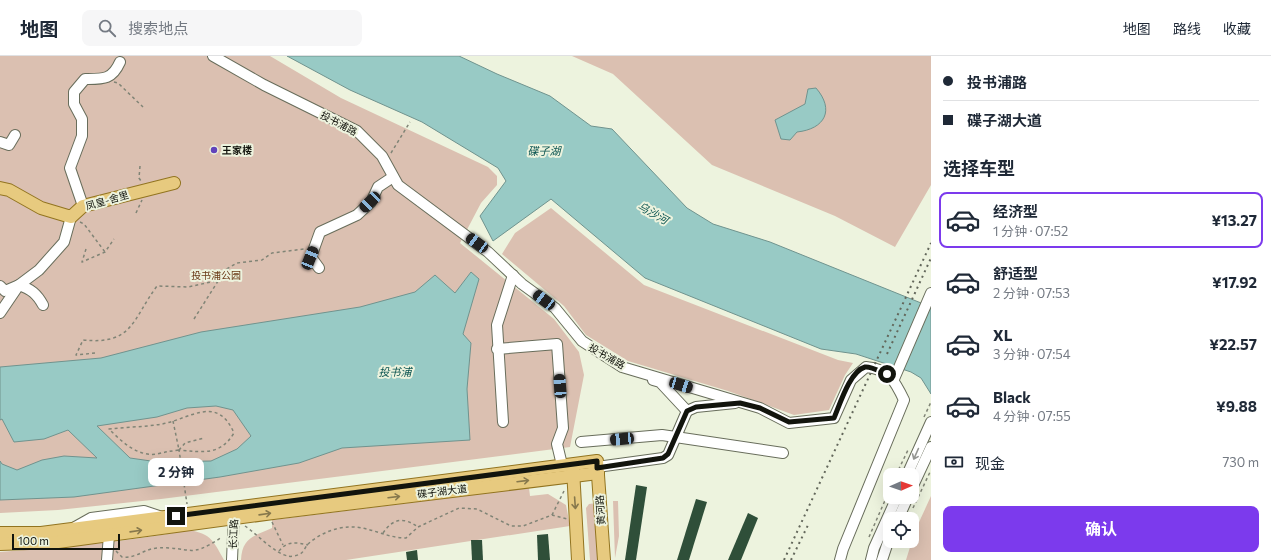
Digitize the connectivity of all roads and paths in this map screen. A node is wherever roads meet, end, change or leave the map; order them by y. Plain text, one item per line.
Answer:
1 (213, 56) edge
2 (120, 62) dead end
3 (104, 79) junction
4 (143, 107) dead end
5 (410, 122) dead end
6 (15, 135) dead end
7 (0, 142) edge
8 (385, 162) junction
9 (393, 177) junction
10 (174, 183) dead end
11 (0, 188) edge
12 (83, 206) junction
13 (71, 216) junction
14 (114, 239) dead end
15 (314, 248) junction
16 (86, 249) dead end
17 (105, 252) junction
18 (319, 268) dead end
19 (513, 275) junction
20 (220, 280) junction
21 (19, 285) junction
22 (0, 286) edge
23 (931, 293) edge
24 (42, 305) dead end
25 (0, 313) edge
26 (194, 319) dead end
27 (497, 349) junction
28 (95, 353) dead end
29 (622, 367) junction
30 (894, 379) junction
31 (740, 403) junction
32 (687, 411) junction
33 (173, 421) junction
34 (503, 422) dead end
35 (931, 422) edge
36 (676, 437) junction
37 (204, 438) dead end
38 (581, 442) dead end
39 (931, 447) edge
40 (179, 450) junction
41 (783, 453) dead end
42 (597, 467) junction
43 (569, 468) junction
44 (910, 468) edge
45 (931, 470) edge
46 (919, 473) edge
47 (564, 491) dead end
48 (894, 504) edge
49 (911, 512) dead end
50 (234, 513) junction
51 (188, 514) junction
52 (268, 514) junction
53 (552, 515) junction
54 (576, 522) junction
55 (418, 528) junction
56 (0, 533) edge
57 (383, 533) junction
58 (222, 537) dead end
59 (109, 539) junction
60 (0, 544) edge
61 (216, 544) dead end
62 (308, 545) junction
63 (283, 546) junction
64 (884, 548) edge
65 (176, 552) dead end
66 (279, 552) junction
67 (108, 560) edge
68 (232, 560) edge
69 (578, 560) edge
70 (604, 560) edge
71 (840, 560) edge
72 (871, 560) edge
73 (882, 560) edge

1 - 8 street, 投书浦路
2 - 3 street
3 - 4 path
3 - 12 street
5 - 8 path
6 - 7 street
8 - 9 street, 投书浦路
9 - 15 street
9 - 19 street, 投书浦路
10 - 12 main road, 凤皇-舍里
11 - 13 main road
12 - 13 main road, 凤皇-舍里
13 - 17 path
13 - 21 street
14 - 17 path
15 - 18 street
15 - 20 path
16 - 17 path
19 - 27 street
19 - 29 street, 投书浦路
20 - 26 path
20 - 28 path
21 - 22 street
21 - 24 street
21 - 25 street
23 - 30 street
27 - 34 street
27 - 43 street
29 - 31 street, 投书浦路
29 - 32 street
30 - 31 street, 投书浦路
30 - 71 street
31 - 32 street
32 - 36 street
33 - 40 path
33 - 40 path
33 - 40 path
35 -> 44 street
36 - 38 street
36 - 41 street
36 - 42 street
37 - 40 path
39 - 46 street
40 - 51 path
42 - 43 main road, 碟子湖大道
42 - 70 main road, 黄河路
43 - 50 main road, 碟子湖大道
52 -> 43 main road, 碟子湖大道
43 -> 54 main road
45 - 49 path
47 - 53 path
48 - 72 street
50 - 51 main road, 碟子湖大道
50 -> 52 main road, 碟子湖大道
59 -> 50 main road, 碟子湖大道
50 - 66 path
50 - 68 street, 长江路
51 - 56 main road, 碟子湖大道
52 - 63 path
53 - 54 path
53 - 55 path
54 - 69 main road
55 - 57 path
55 - 57 path
57 - 62 path
58 - 61 path
59 - 60 main road, 碟子湖大道
59 - 65 path
59 - 67 street
62 - 63 path
62 - 66 path
63 - 66 path
64 - 73 street

